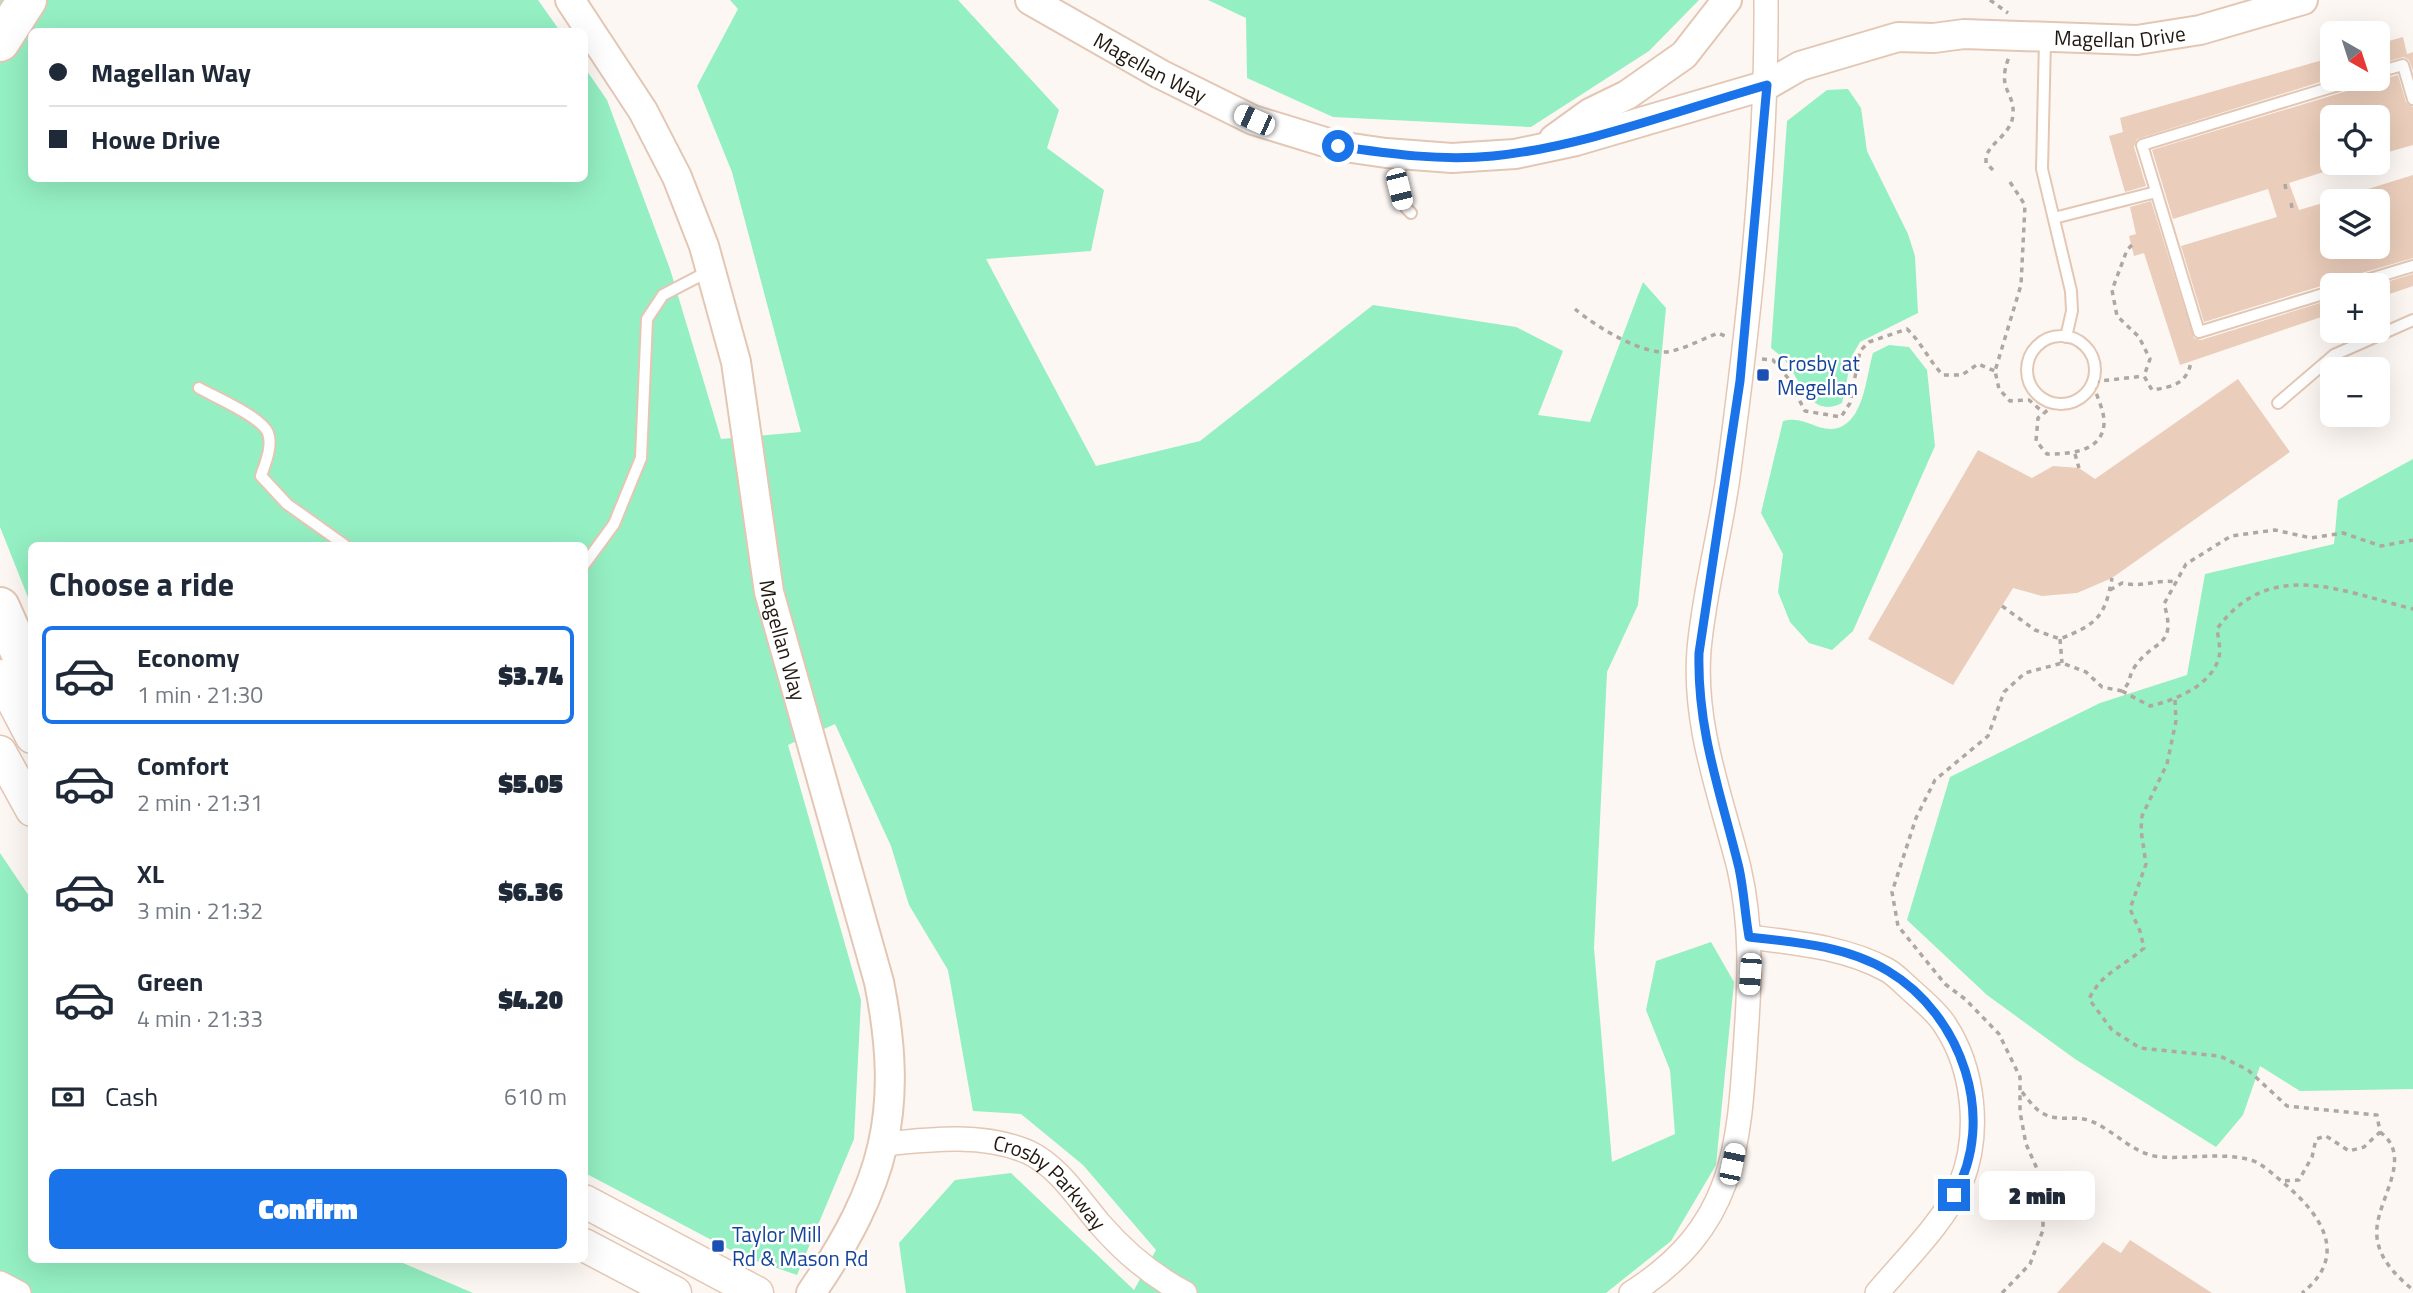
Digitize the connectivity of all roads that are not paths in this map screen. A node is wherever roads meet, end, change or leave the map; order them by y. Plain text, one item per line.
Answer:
1 (27, 0) edge
2 (570, 0) edge
3 (1030, 0) edge
4 (1727, 0) edge
5 (1766, 0) edge
6 (2303, 0) edge
7 (2045, 39) junction
8 (0, 42) edge
9 (2390, 69) edge
10 (1767, 85) junction
11 (2320, 91) edge
12 (2413, 99) edge
13 (1540, 149) junction
14 (1401, 154) junction
15 (2156, 192) junction
16 (1411, 213) dead end
17 (2054, 218) junction
18 (2413, 266) edge
19 (712, 270) junction
20 (2390, 273) edge
21 (2320, 294) edge
22 (2413, 320) edge
23 (2066, 337) junction
24 (199, 388) dead end
25 (2278, 403) dead end
26 (340, 542) edge
27 (588, 560) edge
28 (0, 607) edge
29 (28, 670) edge
30 (0, 676) edge
31 (28, 729) edge
32 (0, 752) edge
33 (28, 803) edge
34 (1749, 937) junction
35 (885, 1144) junction
36 (588, 1203) edge
37 (588, 1247) edge
38 (0, 1283) edge
39 (19, 1293) edge
40 (675, 1293) edge
41 (757, 1293) edge
42 (811, 1293) edge
43 (1185, 1293) edge
44 (1631, 1293) edge
45 (1877, 1293) edge

1 - 8 highway
2 - 19 street, Magellan Way
3 - 14 street, Magellan Way
4 - 13 street
5 - 10 street
6 - 7 street, Magellan Drive
7 - 10 street, Magellan Drive
7 - 17 lane
9 - 12 lane
10 - 13 street, Magellan Way
10 - 34 street
11 - 15 lane
13 - 14 street, Magellan Way
14 - 16 lane
15 - 17 lane
15 - 21 lane
17 - 23 lane
18 - 20 lane
19 - 27 lane
19 - 35 street, Magellan Way
22 - 25 lane
23 - 23 lane
24 - 26 lane
28 - 29 highway
30 - 31 main road
32 - 33 main road
34 - 44 street
34 - 45 street
35 - 42 street, Magellan Way
35 - 43 street, Crosby Parkway
36 - 41 main road
37 - 40 main road
38 - 39 street

